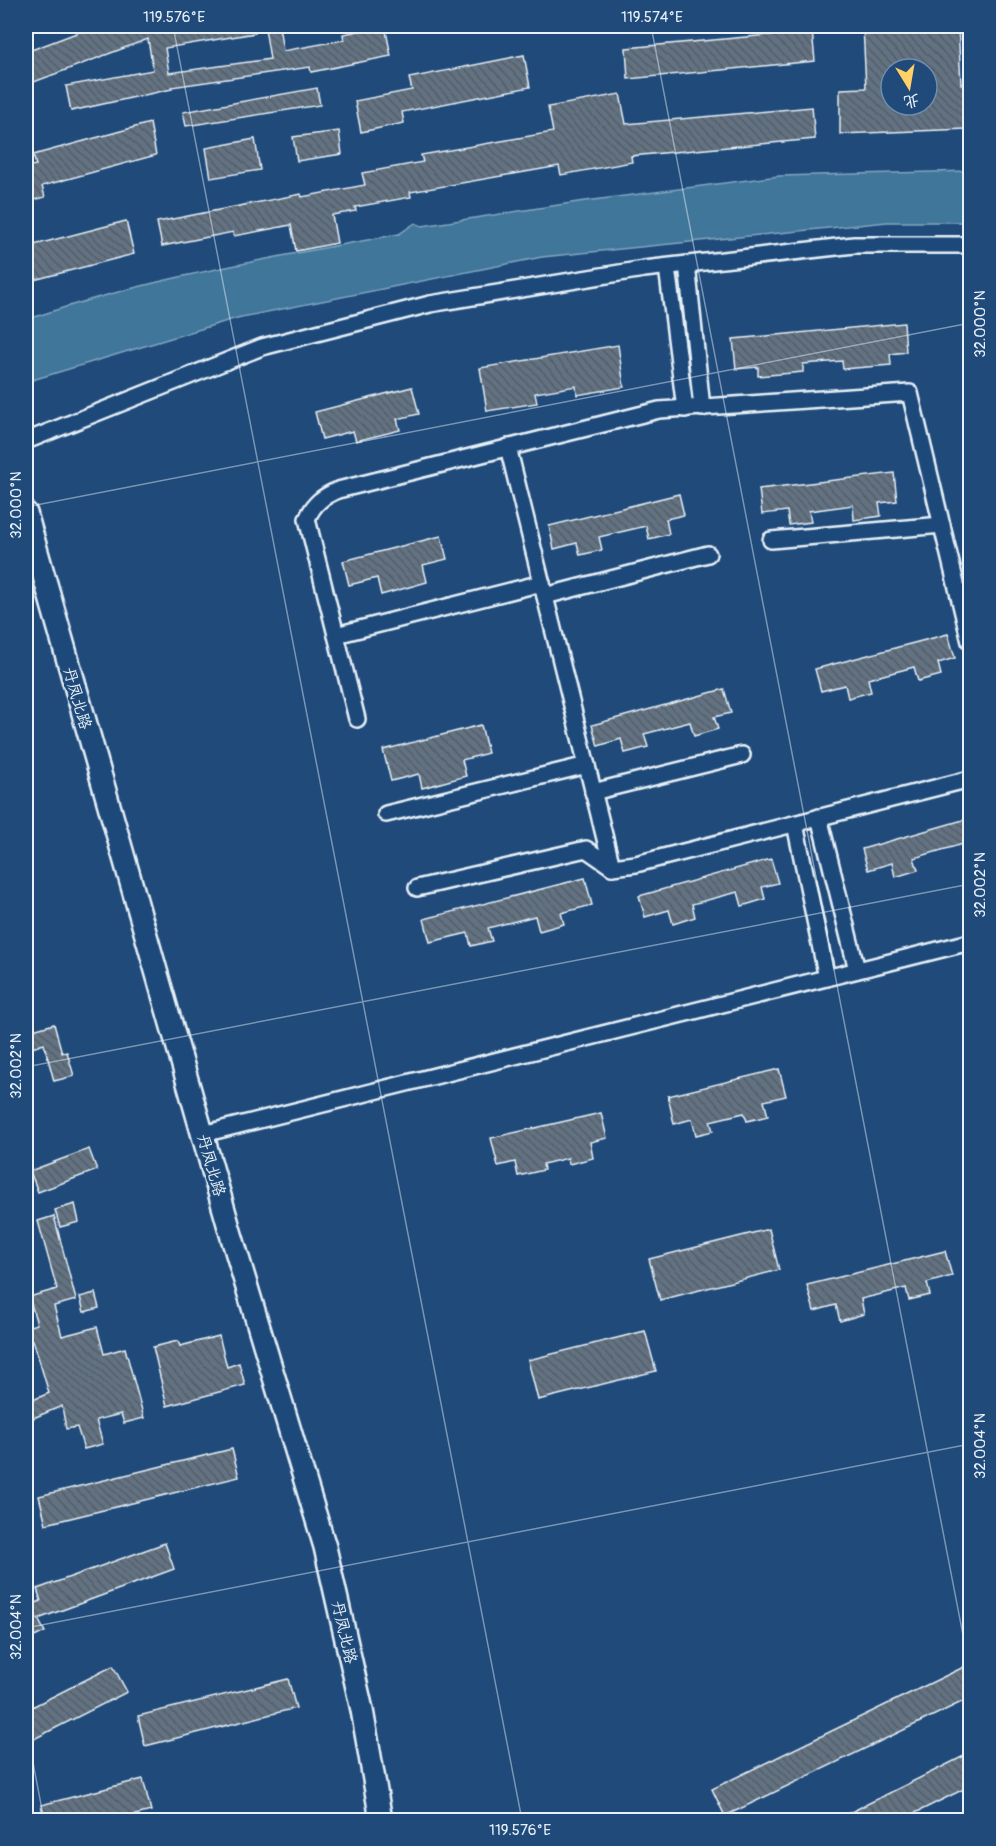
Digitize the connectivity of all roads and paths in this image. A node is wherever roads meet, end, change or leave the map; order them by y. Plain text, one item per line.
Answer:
1 (970, 245) edge
2 (687, 264) junction
3 (667, 267) junction
4 (702, 408) junction
5 (685, 409) junction
6 (26, 441) edge
7 (508, 447) junction
8 (26, 513) edge
9 (942, 525) junction
10 (771, 540) dead end
11 (708, 554) dead end
12 (543, 590) junction
13 (336, 635) junction
14 (970, 642) edge
15 (357, 719) dead end
16 (742, 755) dead end
17 (587, 765) junction
18 (970, 779) edge
19 (593, 792) junction
20 (386, 814) dead end
21 (819, 817) junction
22 (795, 824) junction
23 (612, 867) junction
24 (417, 888) dead end
25 (970, 942) edge
26 (857, 970) junction
27 (827, 978) junction
28 (203, 1134) junction
29 (381, 1821) edge

1 - 2 street
2 - 3 street
2 - 4 street
3 - 5 street
3 - 6 street
4 - 5 street
4 - 9 street
5 - 7 street
7 - 12 street
7 - 13 street
8 - 28 main road, 丹凤北路
9 - 10 street
9 - 14 street
11 - 12 street
12 - 13 street
12 - 17 street
13 - 15 street
16 - 19 street
17 - 19 street
17 - 20 street
18 - 21 street
19 - 23 street
21 - 22 street
21 - 26 street
22 - 23 street
22 - 27 street
23 - 24 street
25 - 26 street
26 - 27 street
27 - 28 street
28 - 29 main road, 丹凤北路

